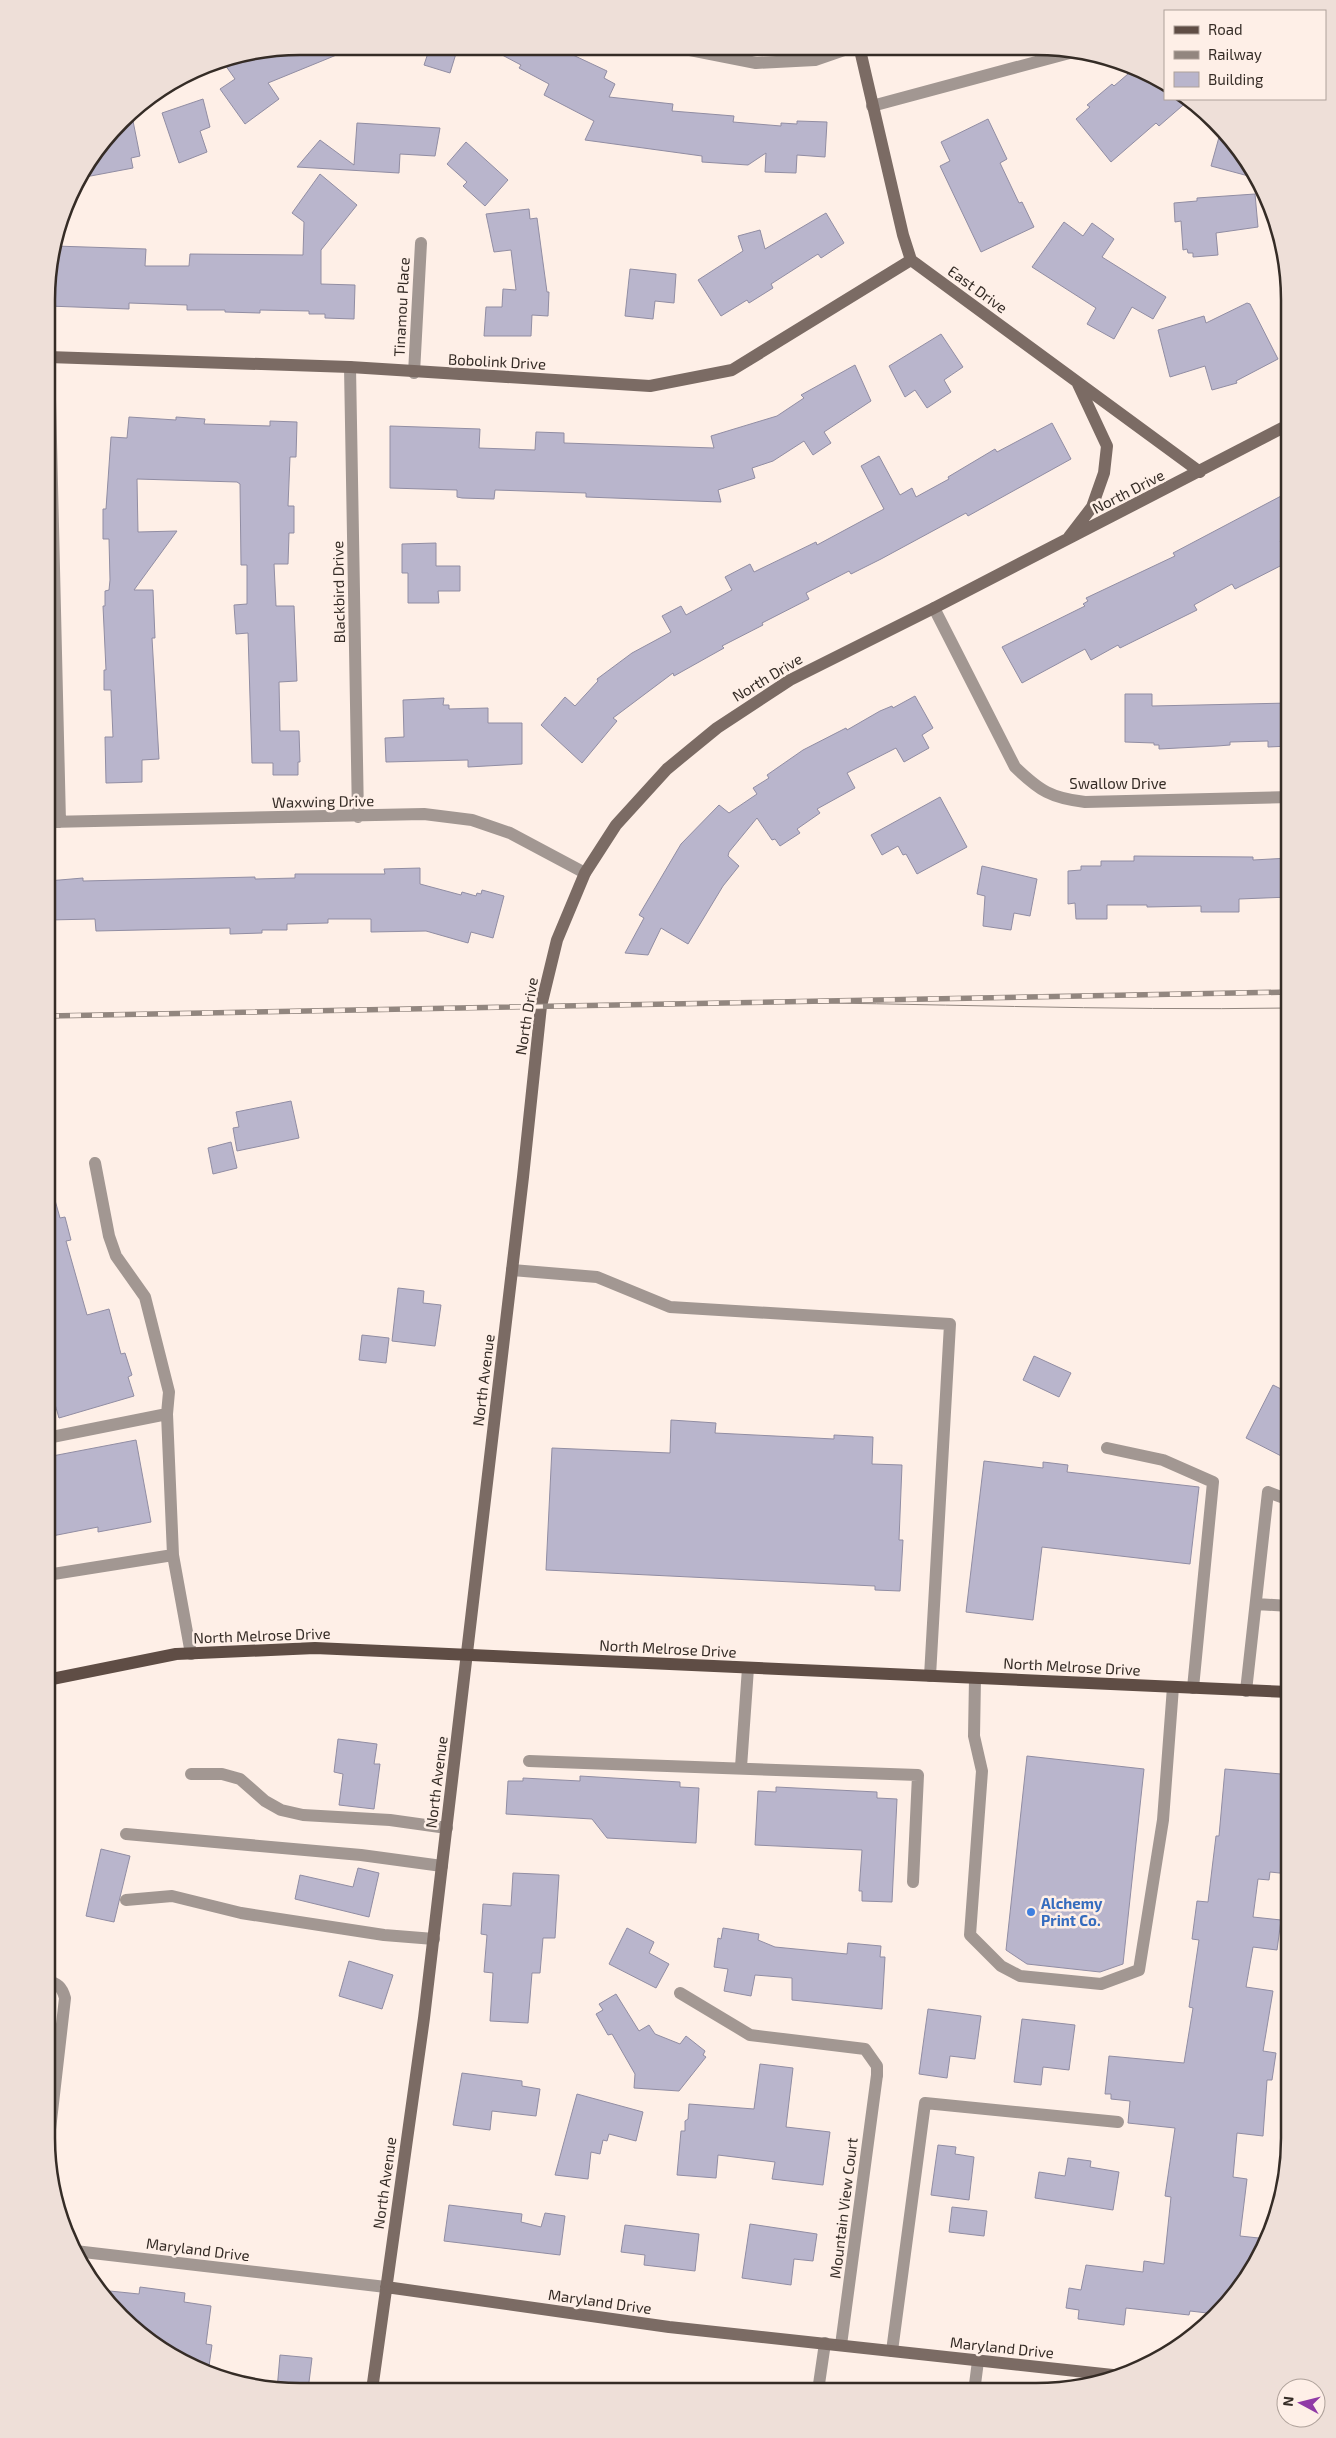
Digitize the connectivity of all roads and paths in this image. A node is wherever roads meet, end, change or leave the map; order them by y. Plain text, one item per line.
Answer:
1 (715, 55) edge
2 (830, 55) edge
3 (861, 55) edge
4 (1057, 56) edge
5 (872, 106) junction
6 (421, 243) dead end
7 (911, 260) junction
8 (55, 357) edge
9 (350, 367) junction
10 (414, 373) junction
11 (1076, 381) junction
12 (1281, 429) edge
13 (1200, 472) junction
14 (1066, 541) junction
15 (934, 608) junction
16 (1281, 797) edge
17 (358, 817) junction
18 (55, 822) edge
19 (585, 873) junction
20 (95, 1163) dead end
21 (523, 1177) joint
22 (512, 1270) junction
23 (167, 1414) junction
24 (55, 1436) edge
25 (1107, 1448) dead end
26 (1281, 1497) edge
27 (173, 1555) junction
28 (55, 1574) edge
29 (1256, 1604) junction
30 (1281, 1606) edge
31 (191, 1654) junction
32 (467, 1655) junction
33 (748, 1668) junction
34 (930, 1676) junction
35 (55, 1678) edge
36 (975, 1678) junction
37 (1173, 1687) junction
38 (1193, 1688) junction
39 (1246, 1690) junction
40 (1281, 1692) edge
41 (529, 1761) dead end
42 (741, 1767) junction
43 (191, 1774) dead end
44 (447, 1828) junction
45 (126, 1834) dead end
46 (442, 1866) junction
47 (913, 1882) dead end
48 (126, 1900) dead end
49 (434, 1939) junction
50 (55, 1983) edge
51 (680, 1993) dead end
52 (55, 2082) edge
53 (1118, 2122) dead end
54 (83, 2252) edge
55 (386, 2287) junction
56 (825, 2344) junction
57 (842, 2346) junction
58 (892, 2351) junction
59 (978, 2361) junction
60 (1102, 2374) edge
61 (373, 2383) edge
62 (819, 2383) edge
63 (975, 2383) edge

1 - 2 street
3 - 5 main road
4 - 5 street
5 - 7 main road
6 - 10 street, Tinamou Place
7 - 10 main road, Bobolink Drive
7 - 11 main road, East Drive
8 - 9 main road, Bobolink Drive
9 - 10 main road, Bobolink Drive
9 - 17 street, Blackbird Drive
11 - 13 main road, East Drive
11 - 14 main road
12 - 13 main road, North Drive
13 - 14 main road, North Drive
14 - 15 main road, North Drive
15 - 16 street, Swallow Drive
15 - 19 main road, North Drive
17 - 18 street, Waxwing Drive
17 - 19 street, Waxwing Drive
19 - 21 main road, North Drive
20 - 23 street
21 - 22 main road, North Avenue
22 - 32 main road, North Avenue
22 - 34 street
23 - 24 street
23 - 27 street
25 - 38 street
26 - 29 street
27 - 28 street
27 - 31 street
29 - 30 street
29 - 39 street
31 - 32 main road, North Melrose Drive
31 - 35 main road, North Melrose Drive
32 - 33 main road, North Melrose Drive
32 - 44 main road, North Avenue
33 - 34 main road, North Melrose Drive
33 - 42 street
34 - 36 main road, North Melrose Drive
36 - 37 main road, North Melrose Drive
36 - 37 street
37 - 38 main road, North Melrose Drive
38 - 39 main road, North Melrose Drive
39 - 40 main road, North Melrose Drive
41 - 42 street
42 - 47 street
43 - 44 street
44 - 46 main road, North Avenue
45 - 46 street
46 - 49 main road, North Avenue
48 - 49 street
49 - 55 main road, North Avenue
50 - 52 street
51 - 57 street, Mountain View Court
53 - 58 street
54 - 55 street, Maryland Drive
55 - 56 main road, Maryland Drive
55 - 61 main road, North Avenue
56 - 57 main road, Maryland Drive
56 - 62 street
57 - 58 main road, Maryland Drive
58 - 59 main road, Maryland Drive
59 - 60 main road, Maryland Drive
59 - 63 street

